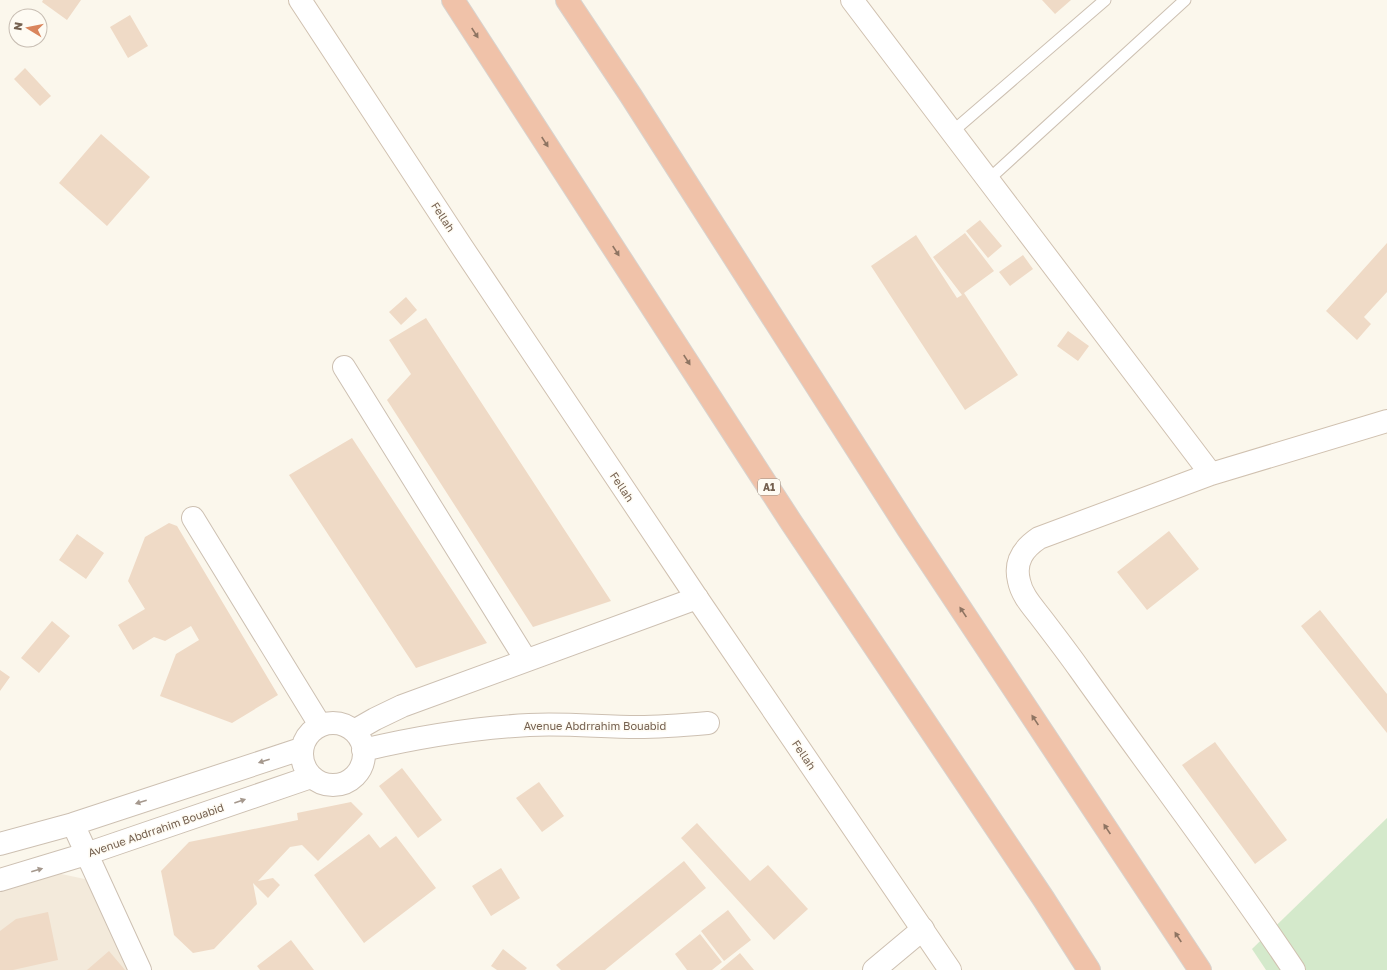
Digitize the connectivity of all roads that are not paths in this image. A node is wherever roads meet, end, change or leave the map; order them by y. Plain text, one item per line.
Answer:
1 (300, 0) edge
2 (453, 0) edge
3 (567, 0) edge
4 (852, 0) edge
5 (1105, 0) edge
6 (1185, 0) edge
7 (952, 132) junction
8 (988, 180) junction
9 (344, 367) dead end
10 (1387, 421) edge
11 (1211, 474) junction
12 (193, 518) dead end
13 (697, 598) junction
14 (526, 660) junction
15 (708, 722) dead end
16 (320, 725) junction
17 (359, 740) junction
18 (301, 749) junction
19 (311, 777) junction
20 (73, 824) junction
21 (0, 844) edge
22 (86, 854) junction
23 (0, 880) edge
24 (923, 929) junction
25 (140, 970) edge
26 (874, 970) edge
27 (950, 970) edge
28 (1089, 970) edge
29 (1200, 970) edge
30 (1294, 970) edge

1 - 13 street, Fellah
2 -> 28 highway, A1
29 -> 3 highway
4 - 7 street
5 - 7 lane
6 - 8 lane
7 - 8 street
8 - 11 street
9 - 14 street
10 - 11 street
11 - 30 street
12 - 16 street
13 - 14 street
13 - 24 street, Fellah
14 - 17 street
15 - 17 street, Avenue Abdrrahim Bouabid
16 - 17 street
16 - 18 street
17 - 19 street
18 - 19 street
18 -> 20 street
22 -> 19 street, Avenue Abdrrahim Bouabid
20 - 21 street
20 - 22 street
23 -> 22 street, Avenue Abdrrahim Bouabid
22 - 25 street
24 - 26 street
24 - 27 street, Fellah

